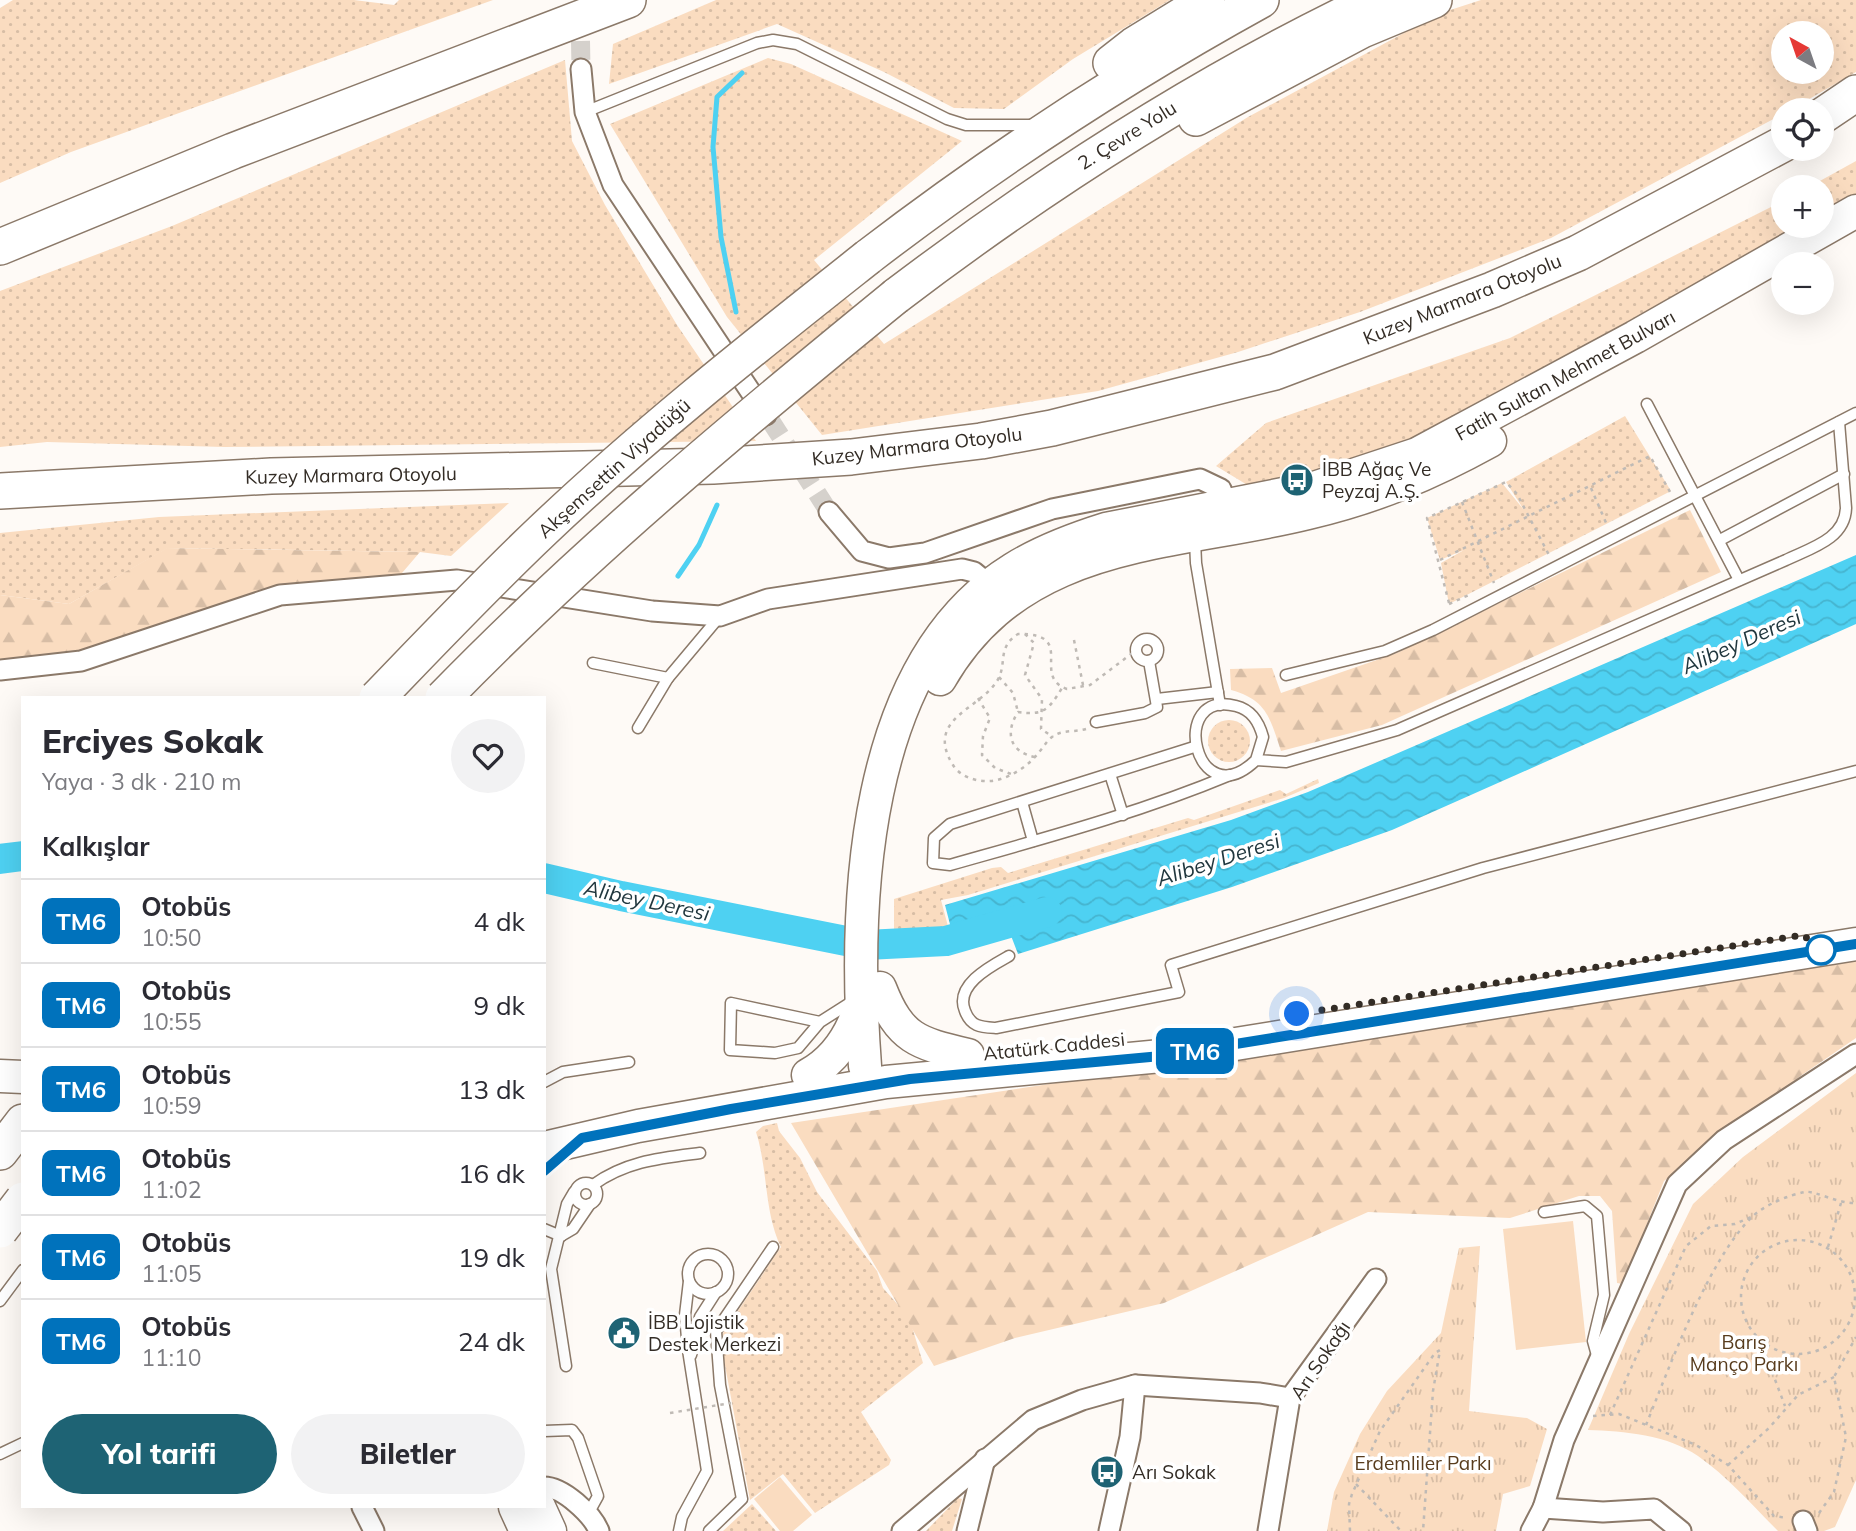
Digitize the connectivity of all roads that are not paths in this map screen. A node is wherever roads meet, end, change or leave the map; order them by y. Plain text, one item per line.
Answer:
1 (628, 0) edge
2 (1207, 0) edge
3 (1261, 0) edge
4 (1374, 0) edge
5 (1434, 0) edge
6 (581, 69) tunnel mouth
7 (1856, 93) edge
8 (1834, 108) edge
9 (1856, 111) edge
10 (585, 113) junction
11 (1834, 121) edge
12 (1051, 124) junction
13 (1771, 149) edge
14 (1085, 160) junction
15 (1856, 211) edge
16 (1856, 236) edge
17 (0, 247) edge
18 (1827, 252) edge
19 (1771, 283) edge
20 (1647, 404) dead end
21 (1856, 413) edge
22 (770, 420) tunnel mouth
23 (1839, 422) junction
24 (1844, 474) junction
25 (0, 491) edge
26 (1696, 495) junction
27 (830, 512) tunnel mouth
28 (1229, 517) junction
29 (1193, 523) junction
30 (1720, 540) junction
31 (870, 556) junction
32 (1739, 580) junction
33 (870, 583) junction
34 (991, 586) junction
35 (720, 616) junction
36 (1149, 661) junction
37 (593, 663) dead end
38 (0, 670) edge
39 (1286, 675) dead end
40 (668, 678) junction
41 (1218, 692) junction
42 (379, 696) edge
43 (445, 696) edge
44 (1157, 699) junction
45 (1220, 705) junction
46 (1096, 722) road end
47 (638, 728) dead end
48 (1194, 747) junction
49 (1256, 760) junction
50 (1856, 771) edge
51 (1236, 773) junction
52 (1110, 774) junction
53 (1022, 802) junction
54 (1124, 814) junction
55 (1033, 841) junction
56 (871, 898) junction
57 (1856, 928) edge
58 (1856, 944) edge
59 (1009, 956) dead end
60 (875, 985) junction
61 (820, 1022) junction
62 (1856, 1054) edge
63 (968, 1055) junction
64 (629, 1062) dead end
65 (876, 1071) junction
66 (0, 1076) edge
67 (21, 1077) edge
68 (546, 1081) edge
69 (810, 1085) junction
70 (0, 1098) edge
71 (21, 1099) edge
72 (21, 1125) edge
73 (546, 1125) edge
74 (582, 1138) junction
75 (546, 1147) edge
76 (0, 1152) edge
77 (701, 1153) dead end
78 (546, 1169) edge
79 (593, 1185) junction
80 (574, 1192) junction
81 (590, 1204) junction
82 (1544, 1212) dead end
83 (546, 1230) edge
84 (561, 1236) junction
85 (773, 1247) dead end
86 (547, 1267) edge
87 (21, 1273) edge
88 (1376, 1279) dead end
89 (689, 1281) junction
90 (716, 1292) junction
91 (0, 1301) edge
92 (690, 1358) junction
93 (1599, 1363) junction
94 (566, 1366) dead end
95 (1135, 1385) junction
96 (1290, 1398) junction
97 (546, 1432) edge
98 (21, 1444) edge
99 (0, 1454) edge
100 (985, 1459) junction
101 (546, 1487) edge
102 (362, 1508) edge
103 (515, 1508) edge
104 (539, 1508) edge
105 (1543, 1508) junction
106 (588, 1514) junction
107 (374, 1531) edge
108 (526, 1531) edge
109 (550, 1531) edge
110 (599, 1531) edge
111 (679, 1531) edge
112 (709, 1531) edge
113 (902, 1531) edge
114 (967, 1531) edge
115 (1109, 1531) edge
116 (1268, 1531) edge
117 (1531, 1531) edge
118 (1681, 1531) edge

1 - 17 highway
2 - 12 highway
3 - 12 highway
4 - 14 highway, 2. Çevre Yolu
5 - 14 highway
6 - 10 street
7 - 8 highway
9 - 11 highway
10 - 12 lane
10 - 22 street
12 - 42 highway, Akşemsettin Viyadüğü, bridge
13 - 25 highway, Kuzey Marmara Otoyolu
14 - 43 highway, 2. Çevre Yolu, bridge
15 - 28 main road, Fatih Sultan Mehmet Bulvarı
16 - 18 main road
19 - 28 main road, Fatih Sultan Mehmet Bulvarı
20 - 26 lane
21 - 23 lane
23 - 24 lane
23 - 26 lane
24 - 30 lane
24 - 32 lane
26 - 30 lane
26 - 39 lane
27 - 31 street
28 - 29 main road, Fatih Sultan Mehmet Bulvarı
28 - 31 street
29 - 34 main road, Fatih Sultan Mehmet Bulvarı
29 - 41 lane
29 - 56 main road, Fatih Sultan Mehmet Bulvarı
30 - 32 lane
31 - 33 street
32 - 49 lane
33 - 34 street
33 - 35 street
34 - 56 main road, Fatih Sultan Mehmet Bulvarı
35 - 38 street
35 - 40 lane
36 - 36 lane
36 - 44 lane
37 - 40 lane
40 - 47 lane
41 - 44 lane
41 - 45 lane
44 - 46 lane
45 - 48 lane
45 - 49 lane
48 - 51 lane
48 - 52 lane
49 - 51 lane
50 - 59 lane
51 - 54 lane
52 - 53 lane
52 - 54 lane
53 - 55 lane
53 - 55 lane
54 - 55 lane
56 - 60 main road, Fatih Sultan Mehmet Bulvarı
57 - 63 main road, Atatürk Caddesi
58 - 65 main road, Atatürk Caddesi
60 - 61 lane
60 - 63 main road
60 - 65 main road, Fatih Sultan Mehmet Bulvarı
60 - 69 main road
61 - 61 lane
62 - 93 street
63 - 65 main road, Atatürk Caddesi
64 - 68 lane
65 - 69 main road, Atatürk Caddesi
66 - 67 main road
69 - 73 main road, Atatürk Caddesi
69 - 74 main road, Atatürk Caddesi
70 - 71 main road
72 - 76 highway
74 - 75 main road, Atatürk Caddesi
74 - 78 main road
77 - 79 lane
79 - 80 lane
79 - 81 lane
80 - 81 lane
80 - 84 lane
81 - 84 lane
82 - 93 lane
83 - 84 lane
84 - 86 lane
85 - 112 lane
86 - 94 lane
87 - 91 lane
88 - 96 street, Arı Sokağı
89 - 90 lane
89 - 90 lane
89 - 92 lane
90 - 92 lane
92 - 111 lane
93 - 105 street
95 - 96 street
95 - 100 street
95 - 115 street
96 - 116 street, Arı Sokağı
97 - 106 lane
98 - 99 lane
100 - 113 street
100 - 114 street
101 - 106 street
102 - 107 street
103 - 108 main road
104 - 109 main road
105 - 117 street
105 - 118 street
106 - 110 street

